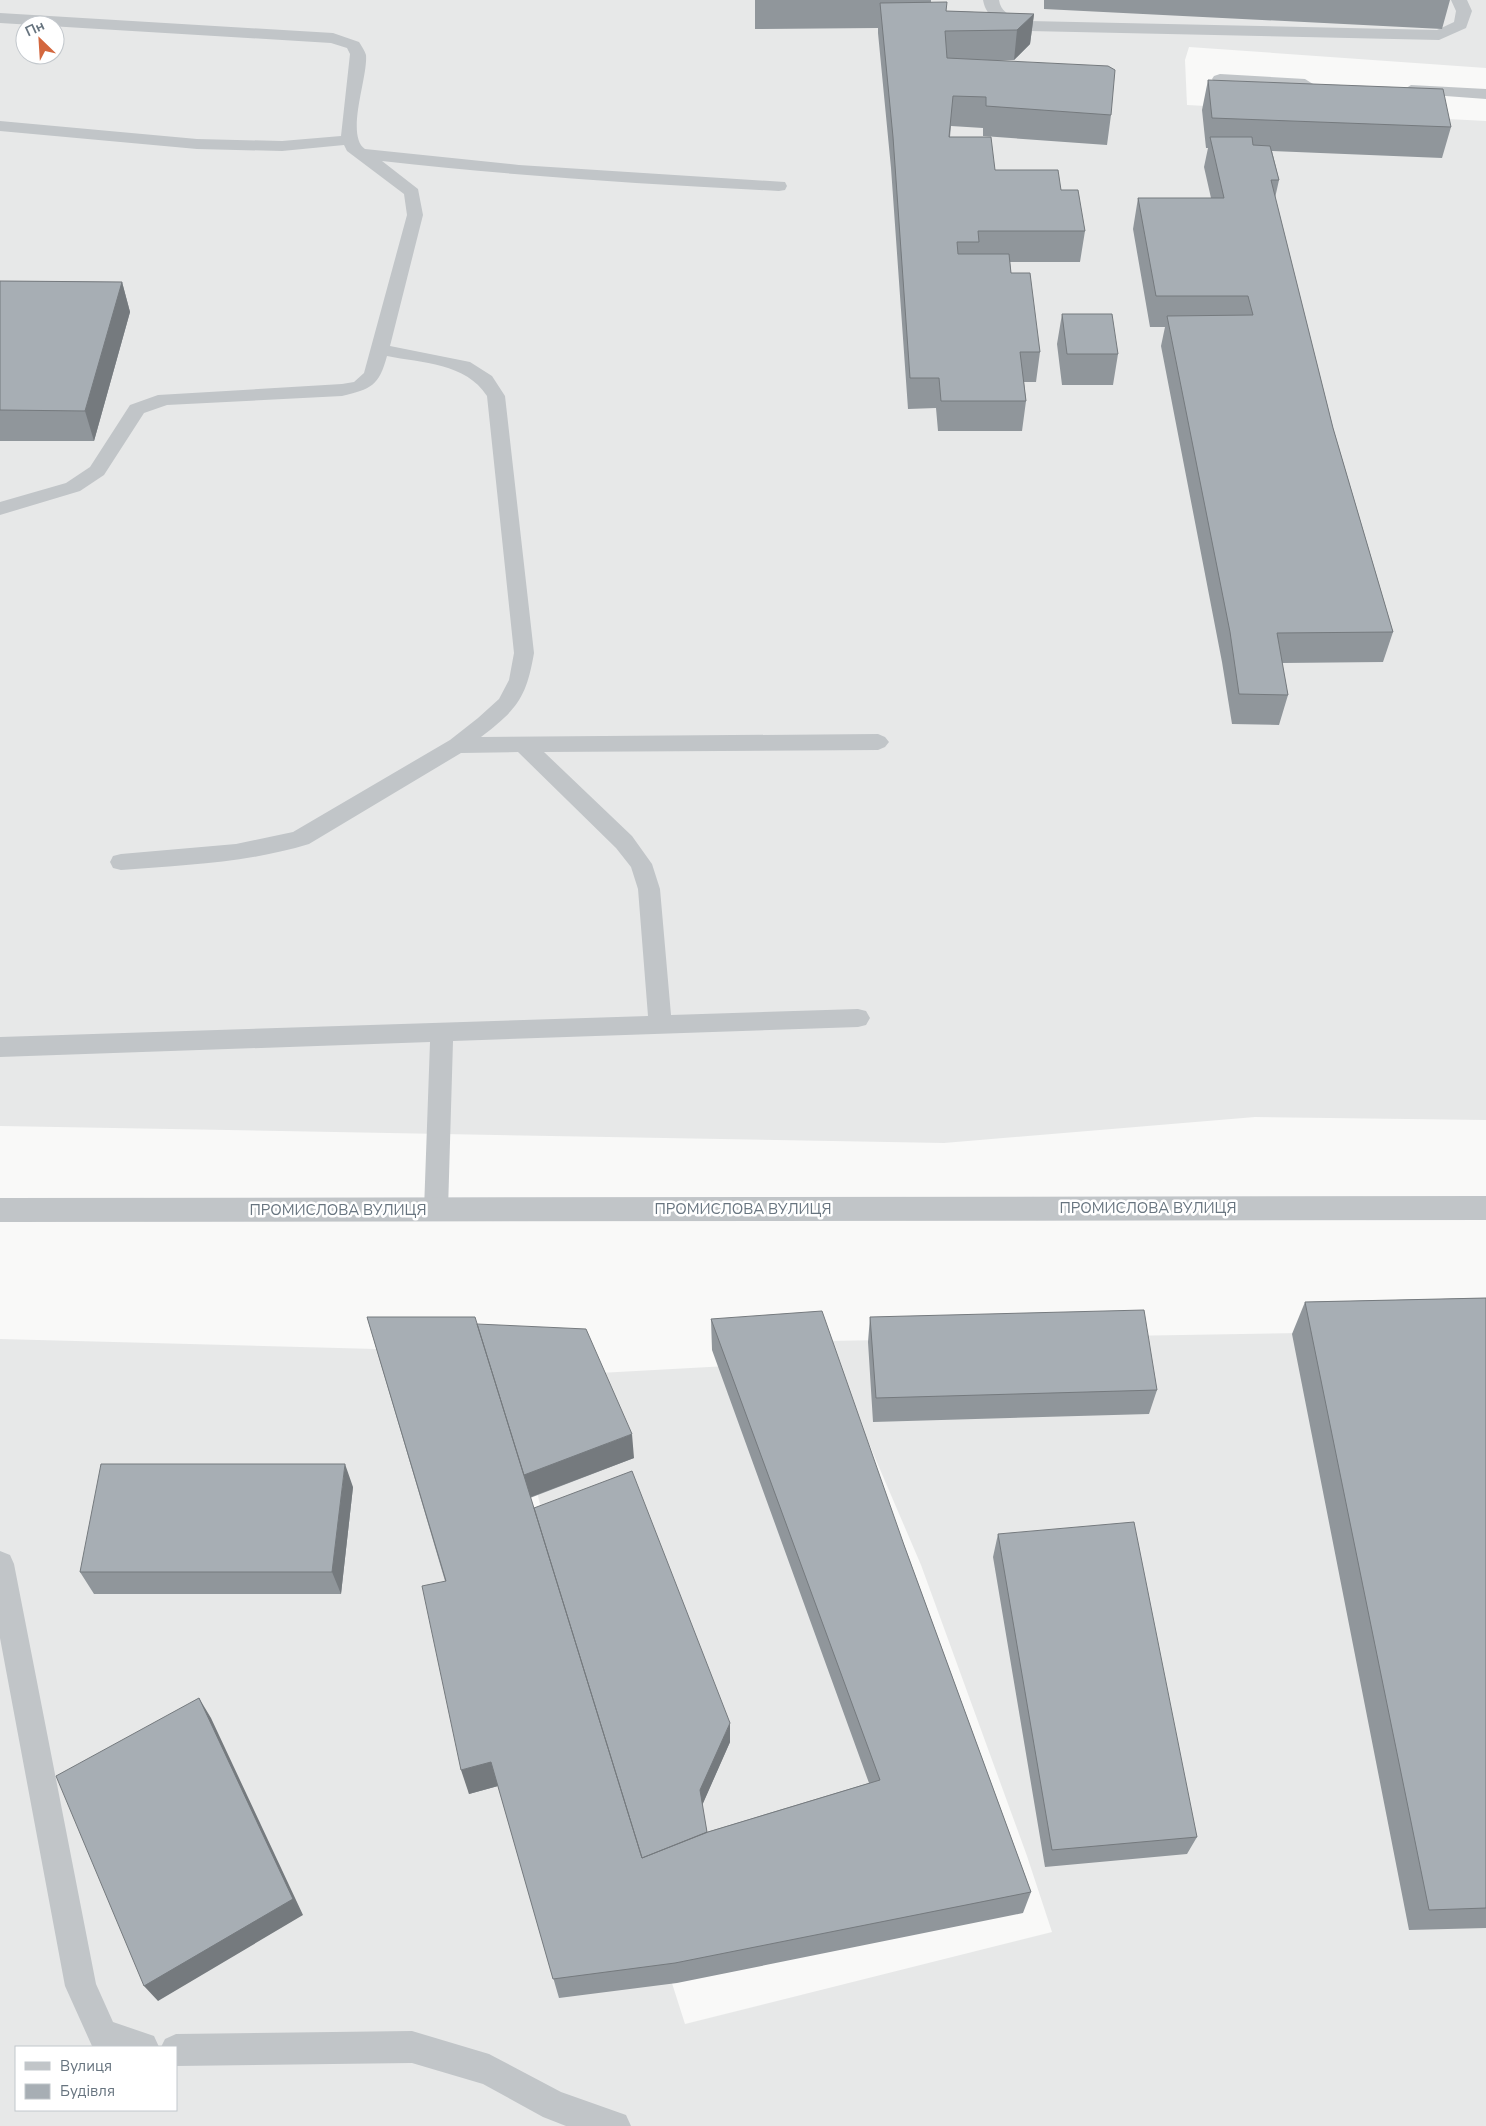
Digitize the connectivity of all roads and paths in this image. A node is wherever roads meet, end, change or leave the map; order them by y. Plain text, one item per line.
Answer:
1 (991, 0) edge
2 (1459, 0) edge
3 (0, 18) edge
4 (1220, 79) edge
5 (1318, 84) edge
6 (1397, 89) edge
7 (1486, 94) edge
8 (0, 126) edge
9 (350, 140) junction
10 (362, 154) junction
11 (778, 186) dead end
12 (379, 349) junction
13 (0, 509) edge
14 (878, 742) dead end
15 (523, 744) junction
16 (457, 745) junction
17 (121, 862) dead end
18 (858, 1018) dead end
19 (660, 1024) junction
20 (442, 1032) junction
21 (0, 1047) edge
22 (1486, 1208) edge
23 (0, 1210) edge
24 (436, 1210) junction
25 (0, 1564) edge
26 (140, 2046) edge
27 (178, 2050) edge
28 (616, 2126) edge

1 - 2 lane
3 - 9 lane
4 - 5 lane
6 - 7 lane
8 - 9 lane
9 - 10 lane
10 - 11 lane
10 - 12 lane
12 - 13 lane
12 - 16 lane
14 - 15 lane
15 - 16 lane
15 - 19 lane
16 - 17 lane
18 - 19 lane
19 - 20 lane
20 - 21 lane
20 - 24 lane
22 - 24 street, ПРОМИСЛОВА ВУЛИЦЯ
23 - 24 street, ПРОМИСЛОВА ВУЛИЦЯ
25 - 26 lane
27 - 28 lane

